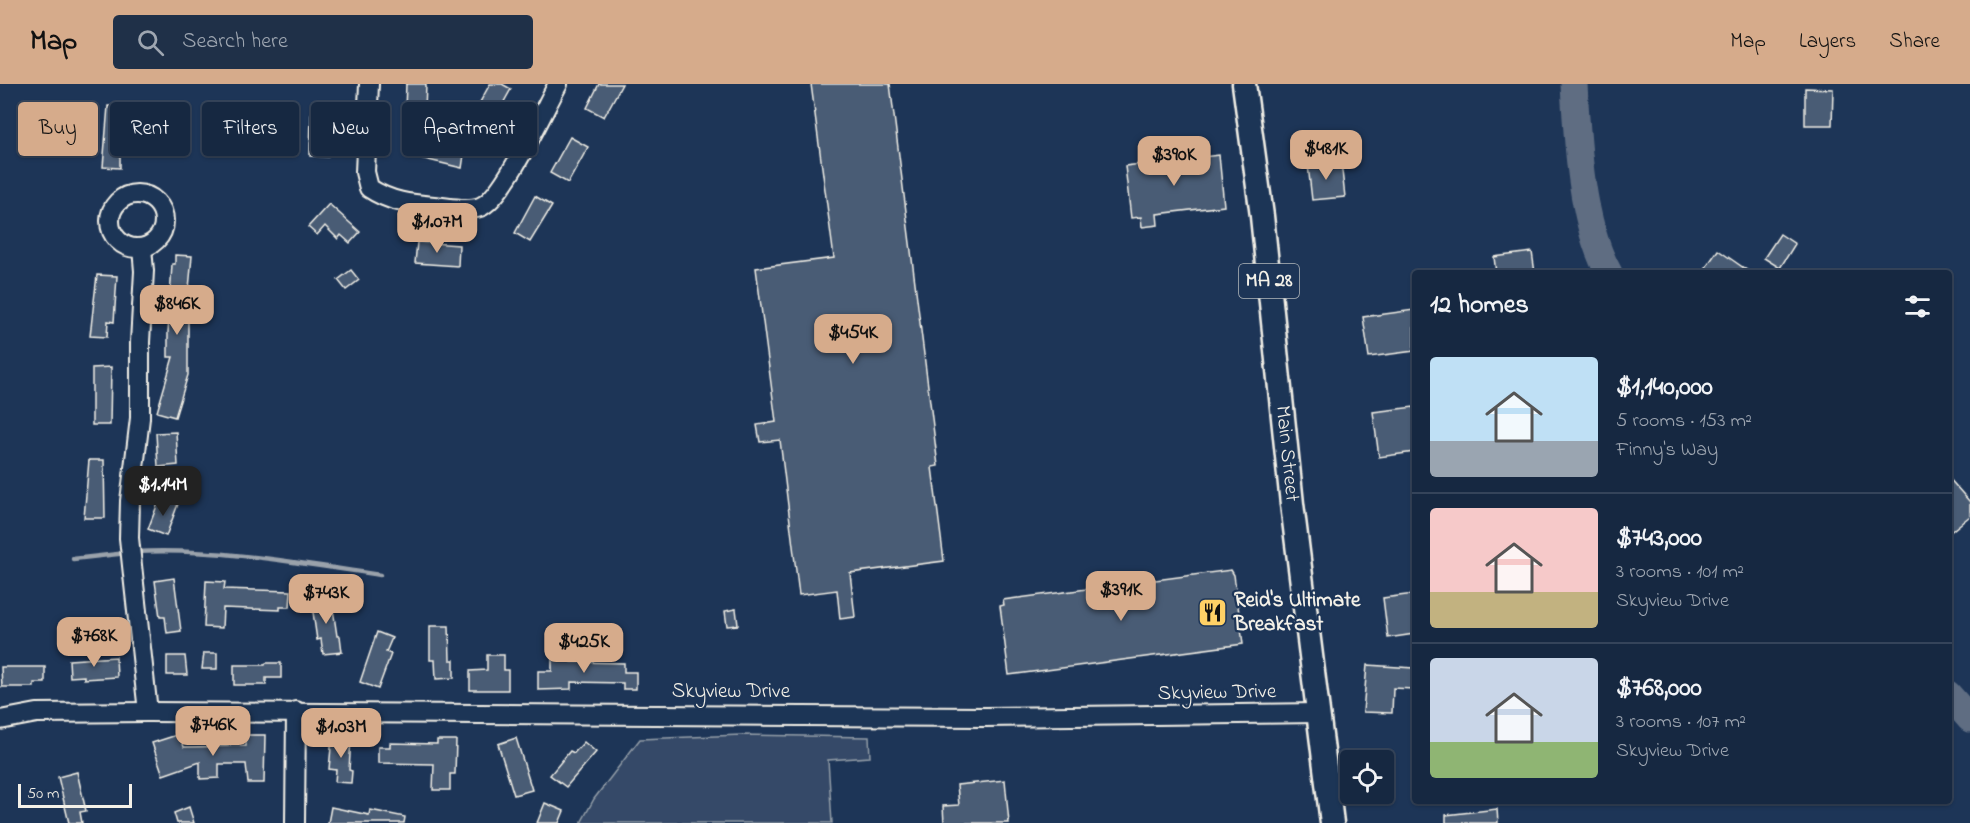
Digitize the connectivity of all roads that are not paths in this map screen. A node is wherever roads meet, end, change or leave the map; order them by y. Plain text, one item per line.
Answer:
1 (369, 84) edge
2 (558, 84) edge
3 (1244, 84) edge
4 (142, 248) dead end
5 (296, 711) junction
6 (148, 712) junction
7 (1318, 713) junction
8 (0, 720) edge
9 (295, 823) edge
10 (1332, 823) edge

1 - 2 street
3 - 7 main road, Main Street / MA 28
4 - 6 street
5 - 6 street, Skyview Drive
5 - 7 street, Skyview Drive
5 - 9 street
6 - 8 street, Skyview Drive
7 - 10 main road, Main Street / MA 28

